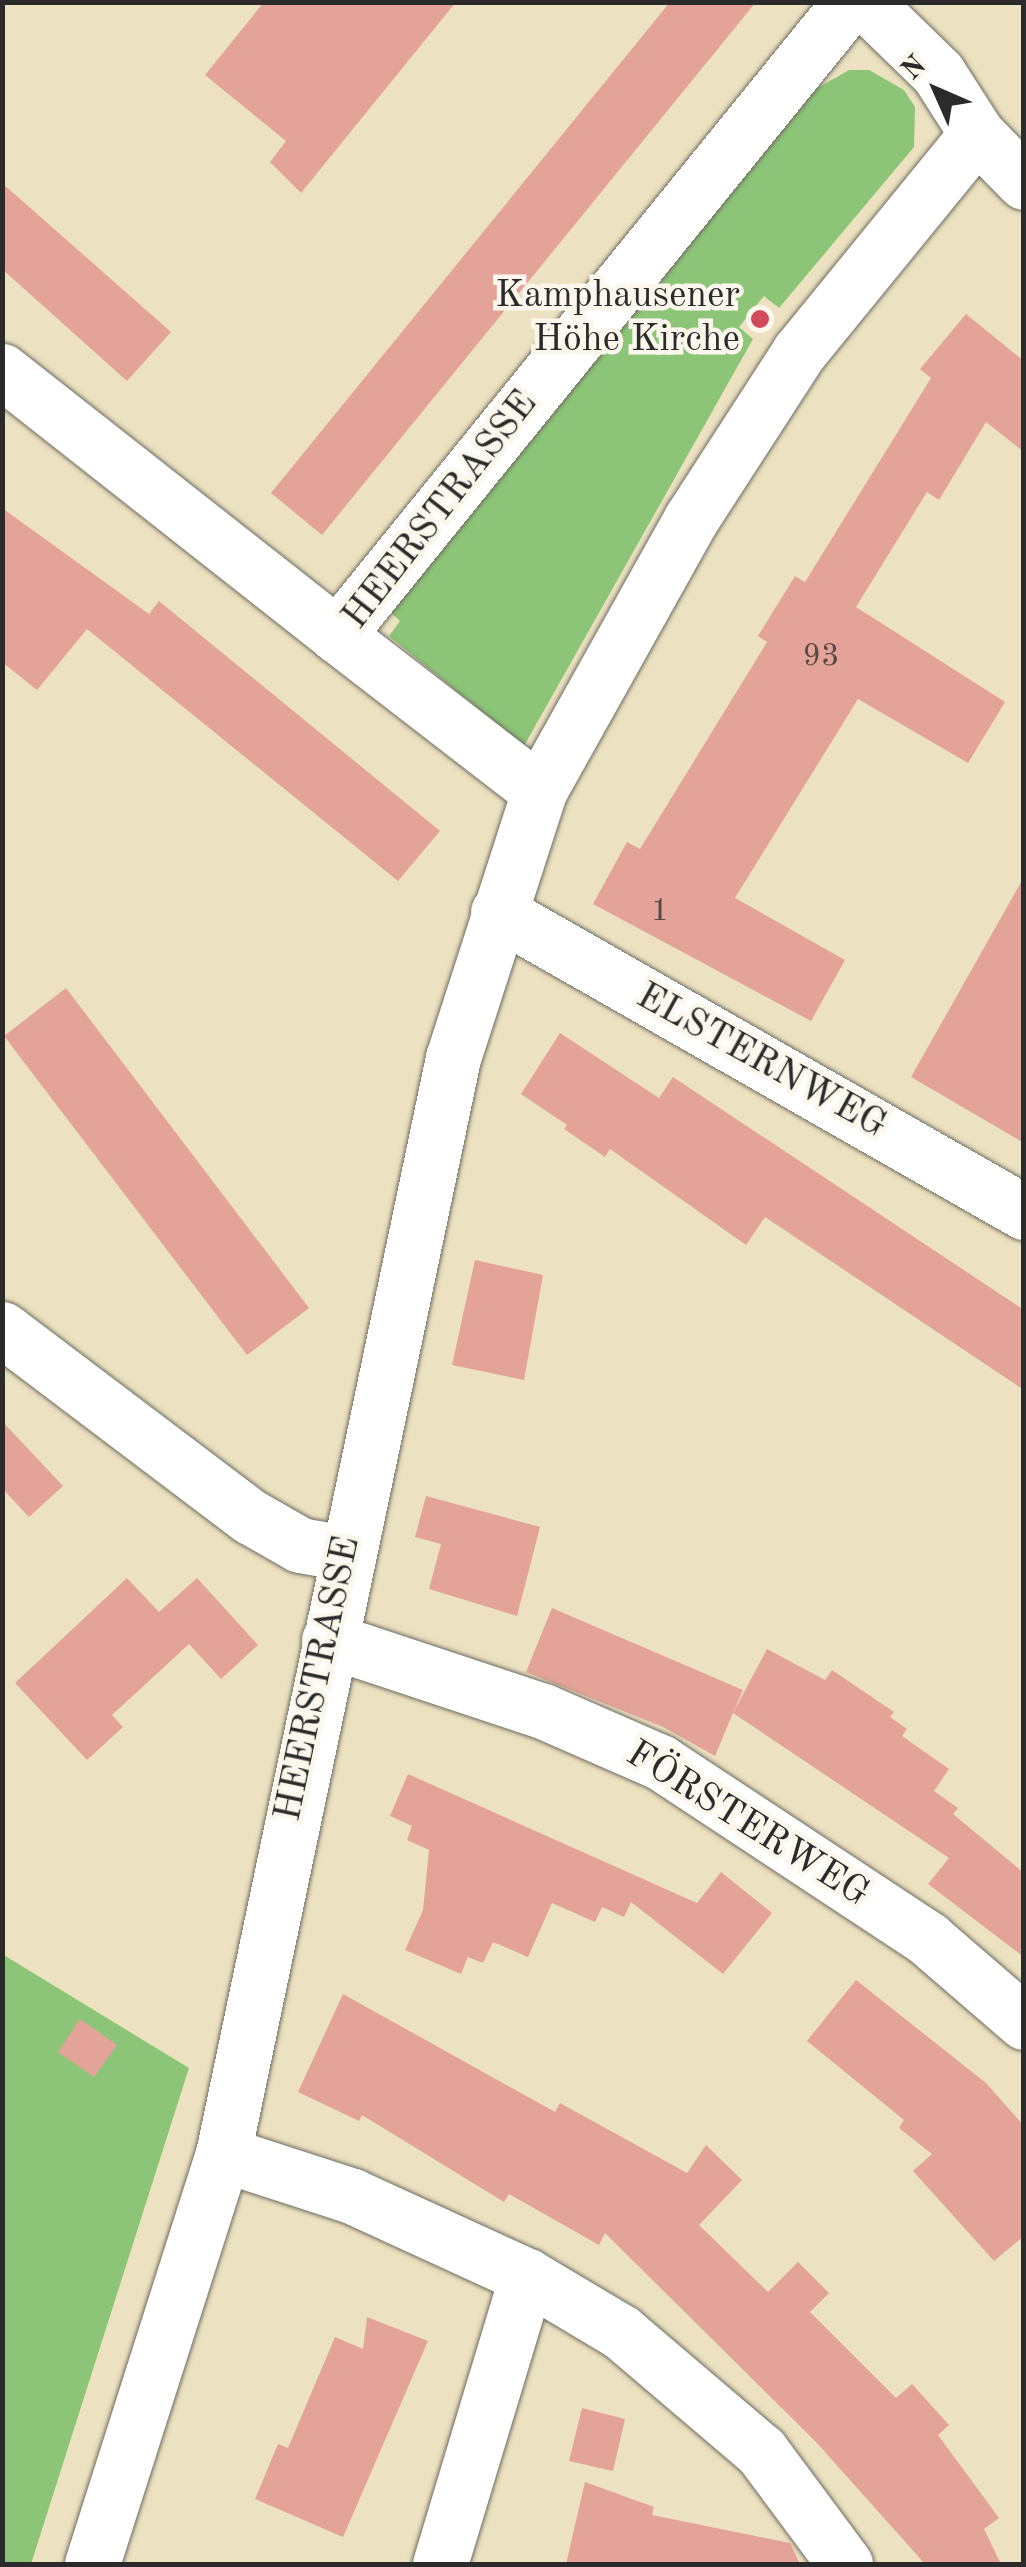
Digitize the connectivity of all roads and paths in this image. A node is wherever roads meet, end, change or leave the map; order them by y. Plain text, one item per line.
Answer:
1 (850, 2) edge
2 (864, 2) edge
3 (977, 134) junction
4 (1024, 182) edge
5 (2, 371) edge
6 (337, 635) junction
7 (539, 791) junction
8 (498, 912) junction
9 (1024, 1212) edge
10 (2, 1328) edge
11 (345, 1554) junction
12 (329, 1640) junction
13 (1024, 2022) edge
14 (223, 2154) junction
15 (527, 2276) junction
16 (92, 2564) edge
17 (440, 2564) edge
18 (845, 2564) edge

1 - 6 street, HEERSTRASSE
2 - 3 street
3 - 4 street
3 - 7 street, HEERSTRASSE
5 - 6 street
6 - 7 street, HEERSTRASSE
7 - 8 street, HEERSTRASSE
8 - 9 street, ELSTERNWEG
8 - 11 street, HEERSTRASSE
10 - 11 street
11 - 12 street, HEERSTRASSE
12 - 13 street, FÖRSTERWEG
12 - 14 street, HEERSTRASSE
14 - 15 street
14 - 16 street, HEERSTRASSE
15 - 17 street
15 - 18 street

